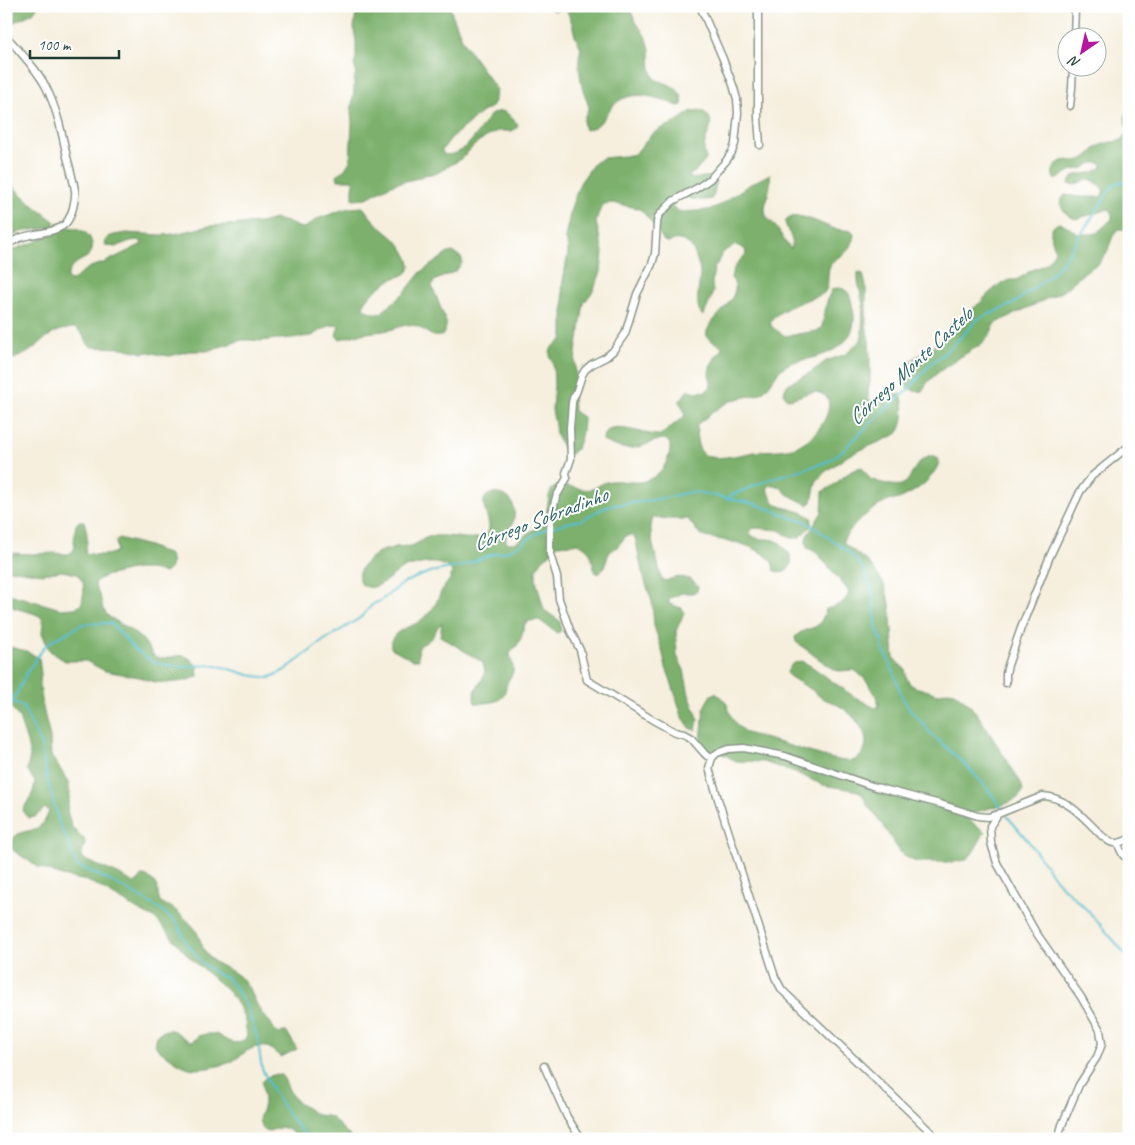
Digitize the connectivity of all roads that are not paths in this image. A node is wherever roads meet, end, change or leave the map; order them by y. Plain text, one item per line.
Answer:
1 (700, 6) edge
2 (758, 6) edge
3 (1076, 6) edge
4 (1075, 28) edge
5 (6, 36) edge
6 (1072, 78) edge
7 (1070, 106) dead end
8 (760, 145) dead end
9 (6, 245) edge
10 (1129, 446) edge
11 (1006, 683) dead end
12 (712, 758) junction
13 (998, 814) junction
14 (1129, 839) edge
15 (1117, 843) junction
16 (1129, 860) edge
17 (544, 1066) dead end
18 (581, 1139) edge
19 (938, 1139) edge
20 (1058, 1139) edge

1 - 12 street
2 - 8 street
3 - 4 street
5 - 9 street
6 - 7 street
10 - 11 street
12 - 13 street
12 - 19 street
13 - 15 street
13 - 20 street
14 - 15 street
15 - 16 street
17 - 18 street

